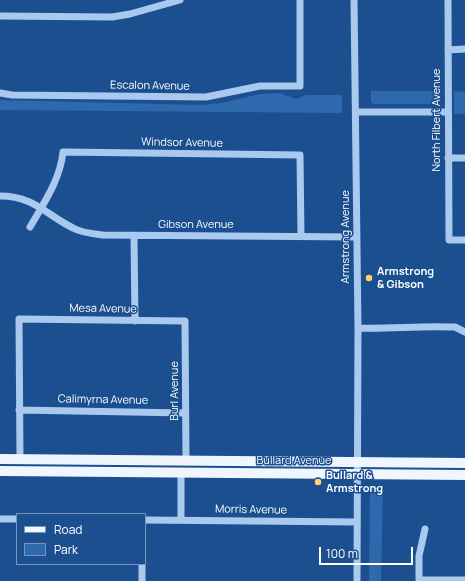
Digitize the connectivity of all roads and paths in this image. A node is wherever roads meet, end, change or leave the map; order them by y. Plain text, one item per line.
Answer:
1 (180, 0) edge
2 (300, 0) edge
3 (354, 0) edge
4 (448, 0) edge
5 (0, 16) edge
6 (465, 49) edge
7 (448, 50) junction
8 (0, 93) edge
9 (356, 112) junction
10 (447, 112) junction
11 (448, 158) junction
12 (465, 158) edge
13 (0, 196) edge
14 (41, 207) junction
15 (30, 227) dead end
16 (134, 236) junction
17 (301, 236) junction
18 (357, 237) junction
19 (465, 240) edge
20 (135, 320) junction
21 (186, 321) joint
22 (358, 328) junction
23 (465, 332) edge
24 (19, 410) junction
25 (185, 413) junction
26 (0, 459) edge
27 (20, 459) junction
28 (186, 461) junction
29 (357, 462) junction
30 (465, 463) edge
31 (0, 471) edge
32 (124, 472) junction
33 (180, 472) junction
34 (357, 474) junction
35 (465, 475) edge
36 (0, 519) edge
37 (16, 519) edge
38 (146, 520) edge
39 (181, 520) junction
40 (357, 522) junction
41 (425, 529) dead end
42 (142, 565) edge
43 (465, 580) edge
44 (142, 581) edge
45 (357, 581) edge
46 (419, 581) edge

1 - 5 street
2 - 8 street, Escalon Avenue
3 - 9 street, Armstrong Avenue
4 - 7 street, North Filbert Avenue
6 - 7 street
7 - 10 street, North Filbert Avenue
9 - 10 street
9 - 18 street, Armstrong Avenue
10 - 11 street, North Filbert Avenue
11 - 12 street
11 - 19 street, North Filbert Avenue
13 - 14 street, Gibson Avenue
14 - 15 street
14 - 16 street, Gibson Avenue
14 - 17 street, Windsor Avenue
16 - 17 street, Gibson Avenue
16 - 20 street
17 - 18 street, Gibson Avenue
18 - 22 street, Armstrong Avenue
20 - 21 street, Mesa Avenue
20 - 24 street, Mesa Avenue
21 - 25 street, Burl Avenue
22 - 23 street
22 - 29 street, Armstrong Avenue
24 - 25 street, Calimyrna Avenue
24 - 27 street
25 - 28 street, Burl Avenue
26 - 27 main road, Bullard Avenue
27 - 28 main road, Bullard Avenue
28 - 29 main road, Bullard Avenue
28 - 32 main road, Bullard Avenue
29 - 30 main road, Bullard Avenue
29 - 34 street, Armstrong Avenue
31 - 32 main road, Bullard Avenue
32 - 33 main road, Bullard Avenue
33 - 34 main road, Bullard Avenue
33 - 39 street
34 - 35 main road, Bullard Avenue
34 - 40 street, Armstrong Avenue
36 - 37 street
38 - 39 street, Morris Avenue
39 - 40 street, Morris Avenue
40 - 45 street, Armstrong Avenue
41 - 46 street
42 - 44 street
43 - 46 street

